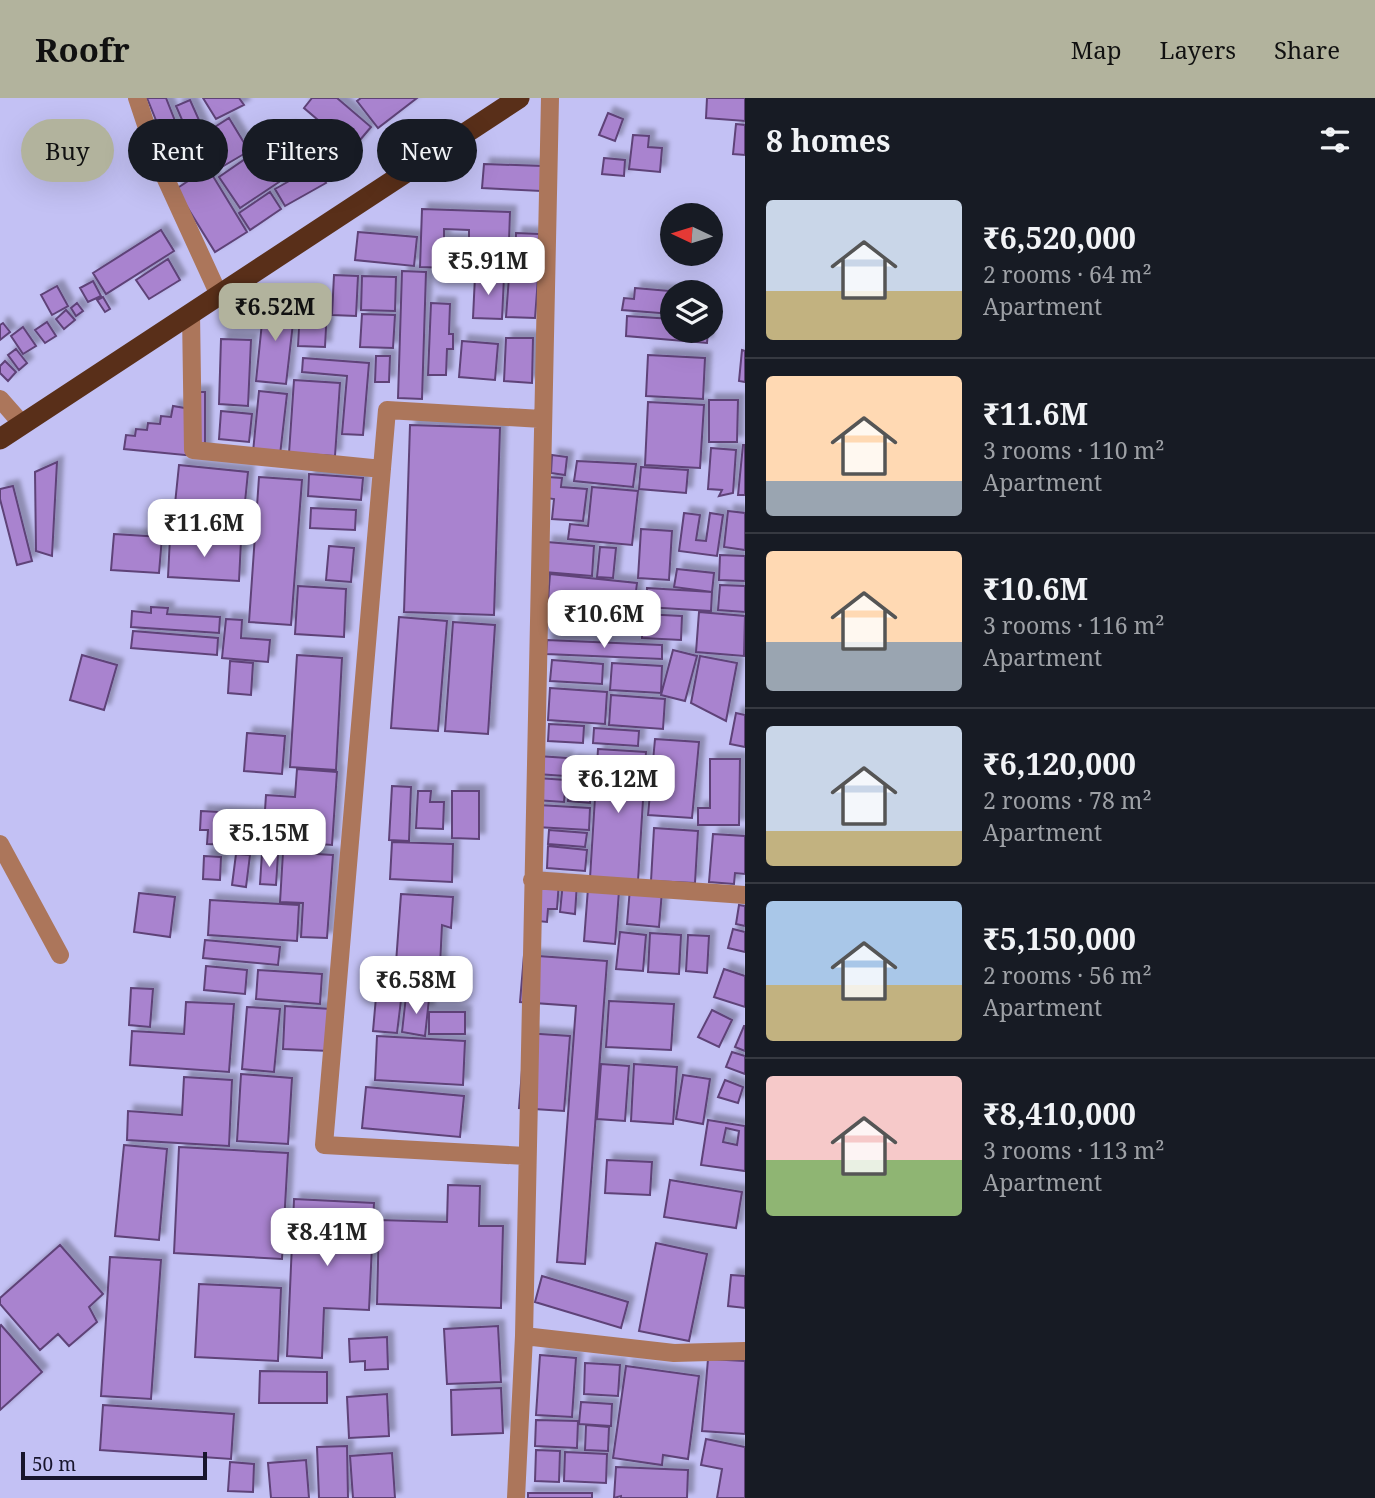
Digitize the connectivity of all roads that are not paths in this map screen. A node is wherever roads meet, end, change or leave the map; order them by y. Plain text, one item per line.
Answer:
1 (137, 98) edge
2 (519, 98) edge
3 (550, 98) edge
4 (219, 295) junction
5 (191, 313) junction
6 (0, 399) edge
7 (542, 419) junction
8 (22, 424) junction
9 (0, 439) edge
10 (382, 469) junction
11 (0, 844) edge
12 (532, 880) junction
13 (745, 895) edge
14 (60, 955) dead end
15 (526, 1156) junction
16 (524, 1336) junction
17 (745, 1351) edge
18 (516, 1498) edge

1 - 4 street
2 - 4 highway
3 - 7 street
4 - 5 highway
5 - 8 highway
5 - 10 street
6 - 8 street
7 - 10 street
7 - 12 street
8 - 9 highway
10 - 15 street
11 - 14 street
12 - 13 street
12 - 15 street
15 - 16 street
16 - 17 street
16 - 18 street

